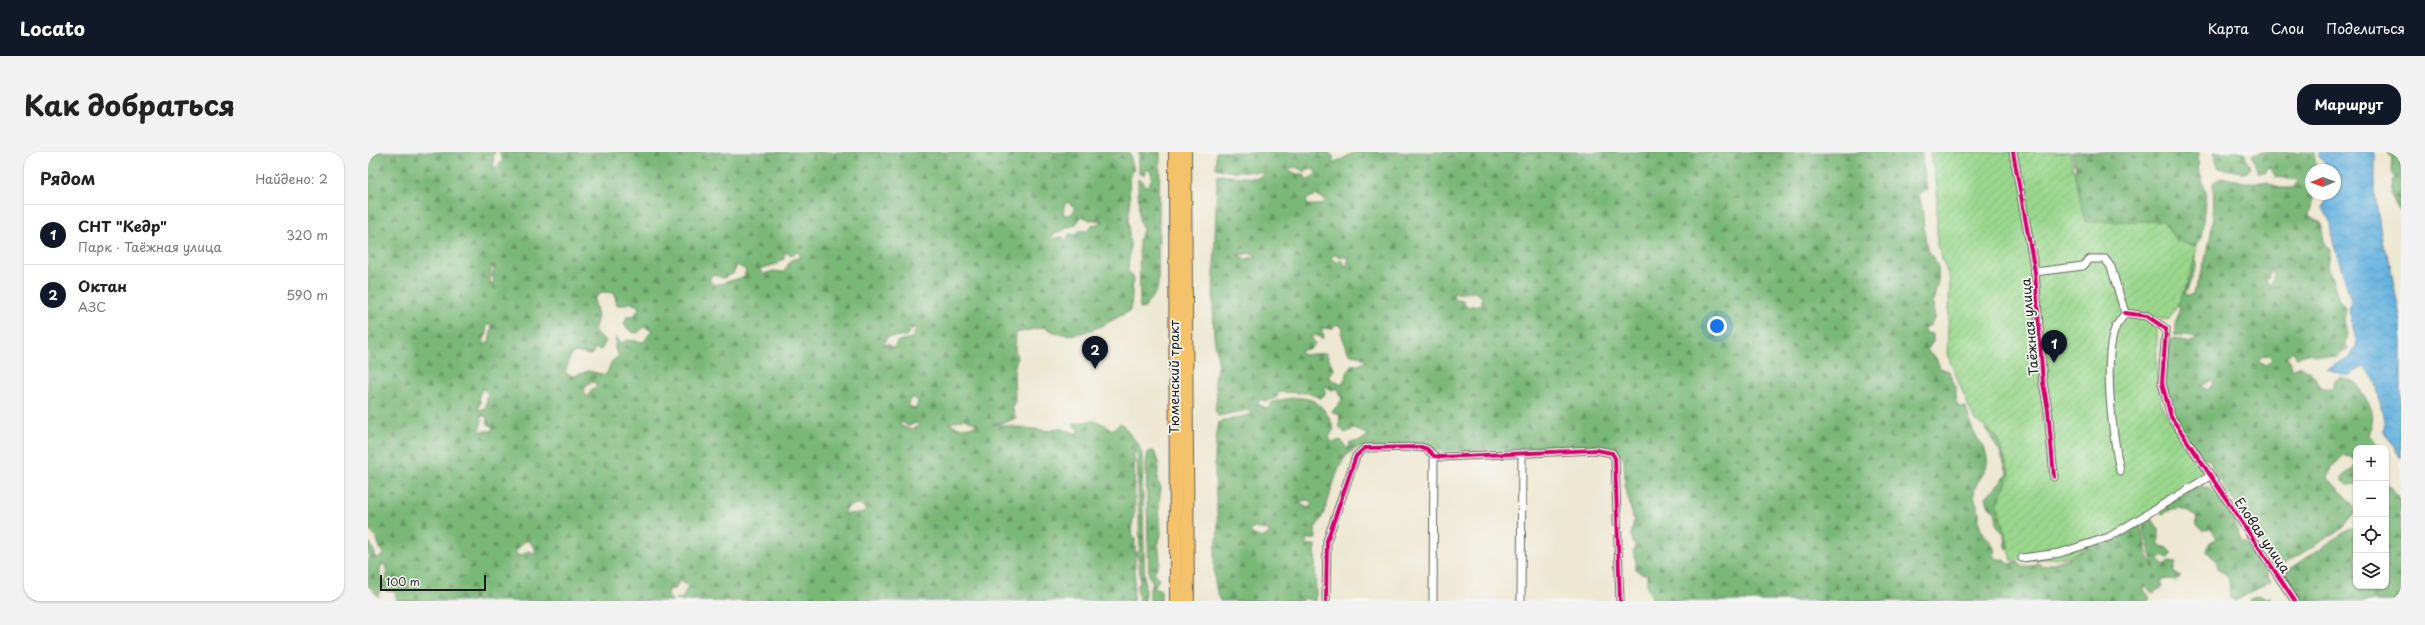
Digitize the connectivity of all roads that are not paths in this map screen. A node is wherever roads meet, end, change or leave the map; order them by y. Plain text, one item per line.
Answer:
1 (1175, 152) edge
2 (1185, 152) edge
3 (2013, 152) edge
4 (2035, 272) junction
5 (2125, 313) junction
6 (1522, 453) junction
7 (1434, 456) junction
8 (2120, 471) dead end
9 (2054, 477) dead end
10 (2212, 479) junction
11 (2022, 558) dead end
12 (1176, 601) edge
13 (1188, 601) edge
14 (1326, 601) edge
15 (1433, 601) edge
16 (1521, 601) edge
17 (1620, 601) edge
18 (2295, 601) edge

1 - 12 main road, Тюменский тракт
2 - 13 main road, Тюменский тракт
3 - 4 street, Таёжная улица
4 - 5 street
4 - 9 street, Таёжная улица
5 - 8 street
5 - 10 street, Еловая улица
6 - 7 street
6 - 16 street
6 - 17 street
7 - 14 street
7 - 15 street
10 - 11 street
10 - 18 street, Еловая улица

